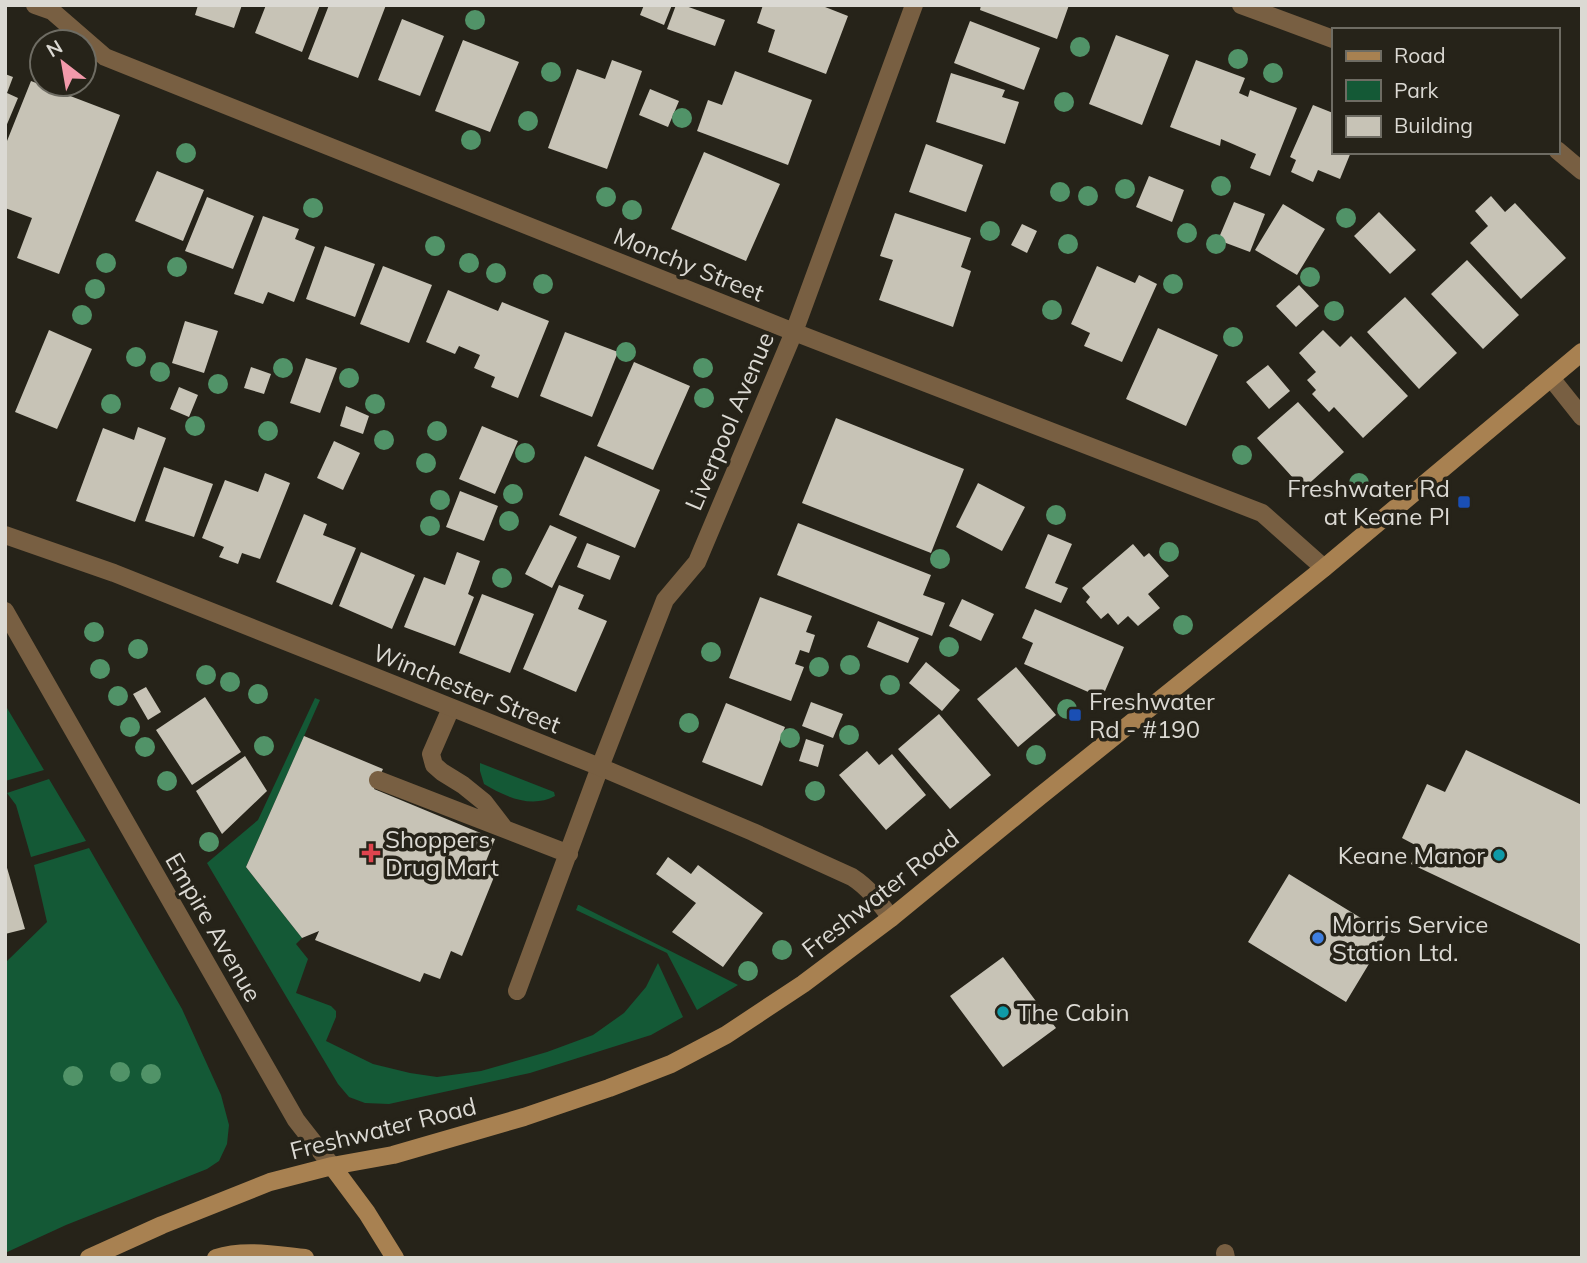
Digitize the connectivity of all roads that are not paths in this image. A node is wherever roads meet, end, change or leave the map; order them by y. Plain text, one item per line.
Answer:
1 (35, 5) edge
2 (915, 5) edge
3 (1241, 5) edge
4 (1332, 39) edge
5 (1559, 152) edge
6 (1582, 171) edge
7 (793, 332) junction
8 (1582, 352) edge
9 (1550, 378) junction
10 (1582, 417) edge
11 (5, 536) edge
12 (1324, 568) junction
13 (5, 611) edge
14 (451, 708) junction
15 (600, 767) junction
16 (378, 779) dead end
17 (504, 828) junction
18 (569, 854) junction
19 (891, 918) junction
20 (517, 991) dead end
21 (332, 1166) junction
22 (89, 1258) edge
23 (216, 1258) edge
24 (305, 1258) edge
25 (395, 1258) edge

1 - 7 street, Monchy Street
2 - 7 street, Liverpool Avenue
3 - 4 street
5 - 6 street
7 - 12 street, Monchy Street
7 - 15 street, Liverpool Avenue
8 - 9 main road, Freshwater Road
9 - 10 street
9 - 12 main road, Freshwater Road
11 - 14 street, Winchester Street
12 - 19 main road, Freshwater Road
13 - 21 street, Empire Avenue
14 - 15 street, Winchester Street
14 - 17 street
15 - 18 street, Liverpool Avenue
15 - 19 street, Winchester Street
16 - 17 street
17 - 18 street
18 - 20 street, Liverpool Avenue
19 - 21 main road, Freshwater Road
21 - 22 main road, Freshwater Road
21 - 25 main road, Empire Avenue
23 - 24 main road

